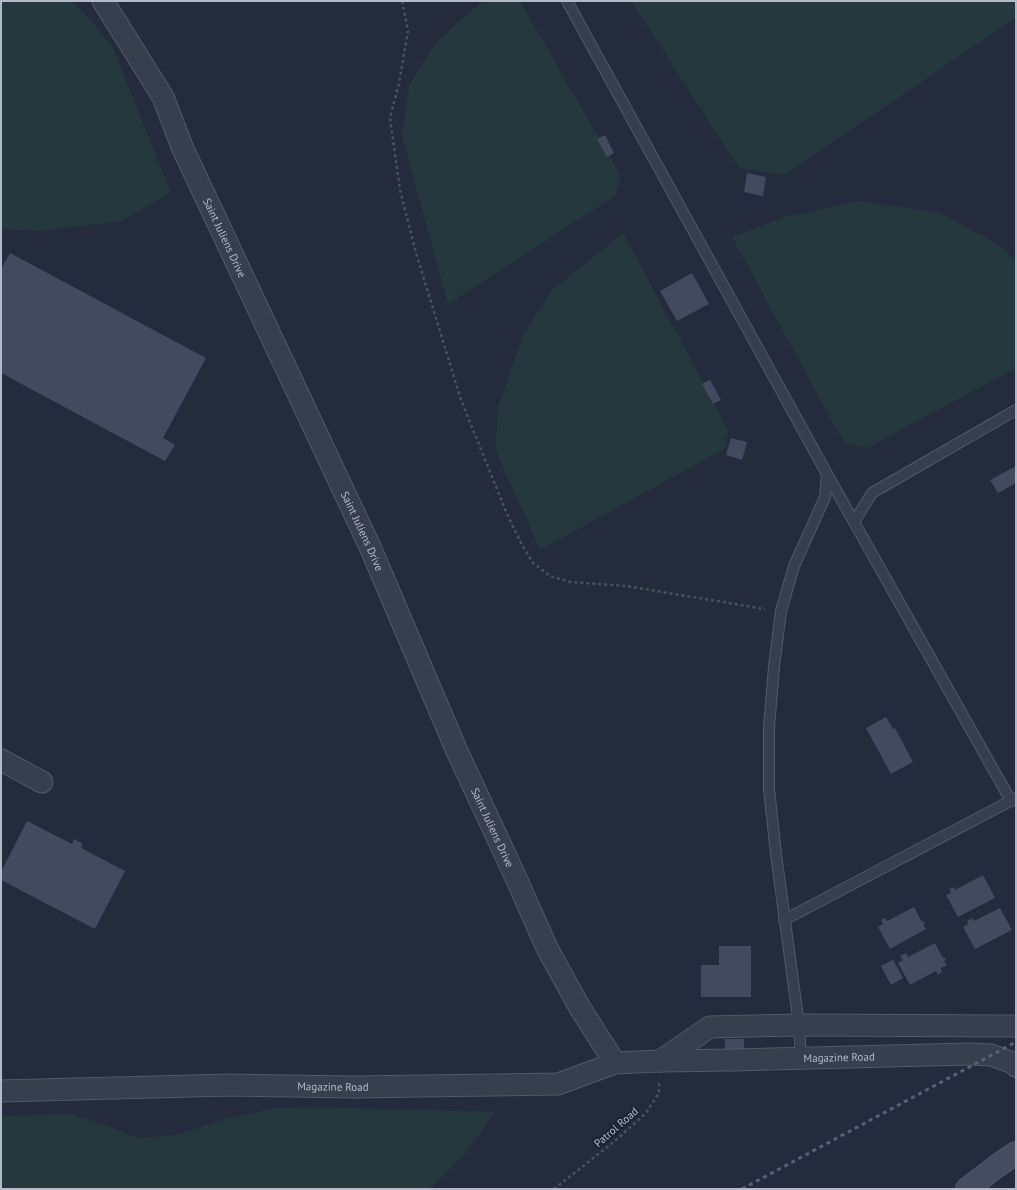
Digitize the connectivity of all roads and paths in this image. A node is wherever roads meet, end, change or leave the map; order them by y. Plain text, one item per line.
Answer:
1 (103, 1) edge
2 (402, 1) edge
3 (567, 1) edge
4 (1016, 410) edge
5 (827, 474) junction
6 (854, 522) junction
7 (782, 611) junction
8 (1, 760) edge
9 (42, 782) dead end
10 (1013, 800) edge
11 (784, 920) junction
12 (799, 1025) junction
13 (993, 1026) junction
14 (1016, 1026) edge
15 (1016, 1036) edge
16 (801, 1058) junction
17 (660, 1061) junction
18 (616, 1063) junction
19 (1016, 1066) edge
20 (1, 1091) edge
21 (1016, 1153) edge
22 (554, 1189) edge
23 (967, 1189) edge

1 - 18 street, Saint Juliens Drive
2 - 7 path
3 - 5 lane
4 - 6 lane
5 - 6 lane
5 - 7 lane
6 - 10 lane
7 - 11 lane
8 - 9 street
10 - 11 lane
11 - 12 lane
12 - 13 street
12 - 16 lane
12 - 17 street
13 - 14 street
13 - 15 street
16 - 17 street, Magazine Road
16 - 19 street, Magazine Road
17 - 18 street, Magazine Road
17 - 22 path, Patrol Road
18 - 20 street, Magazine Road
21 - 23 main road

